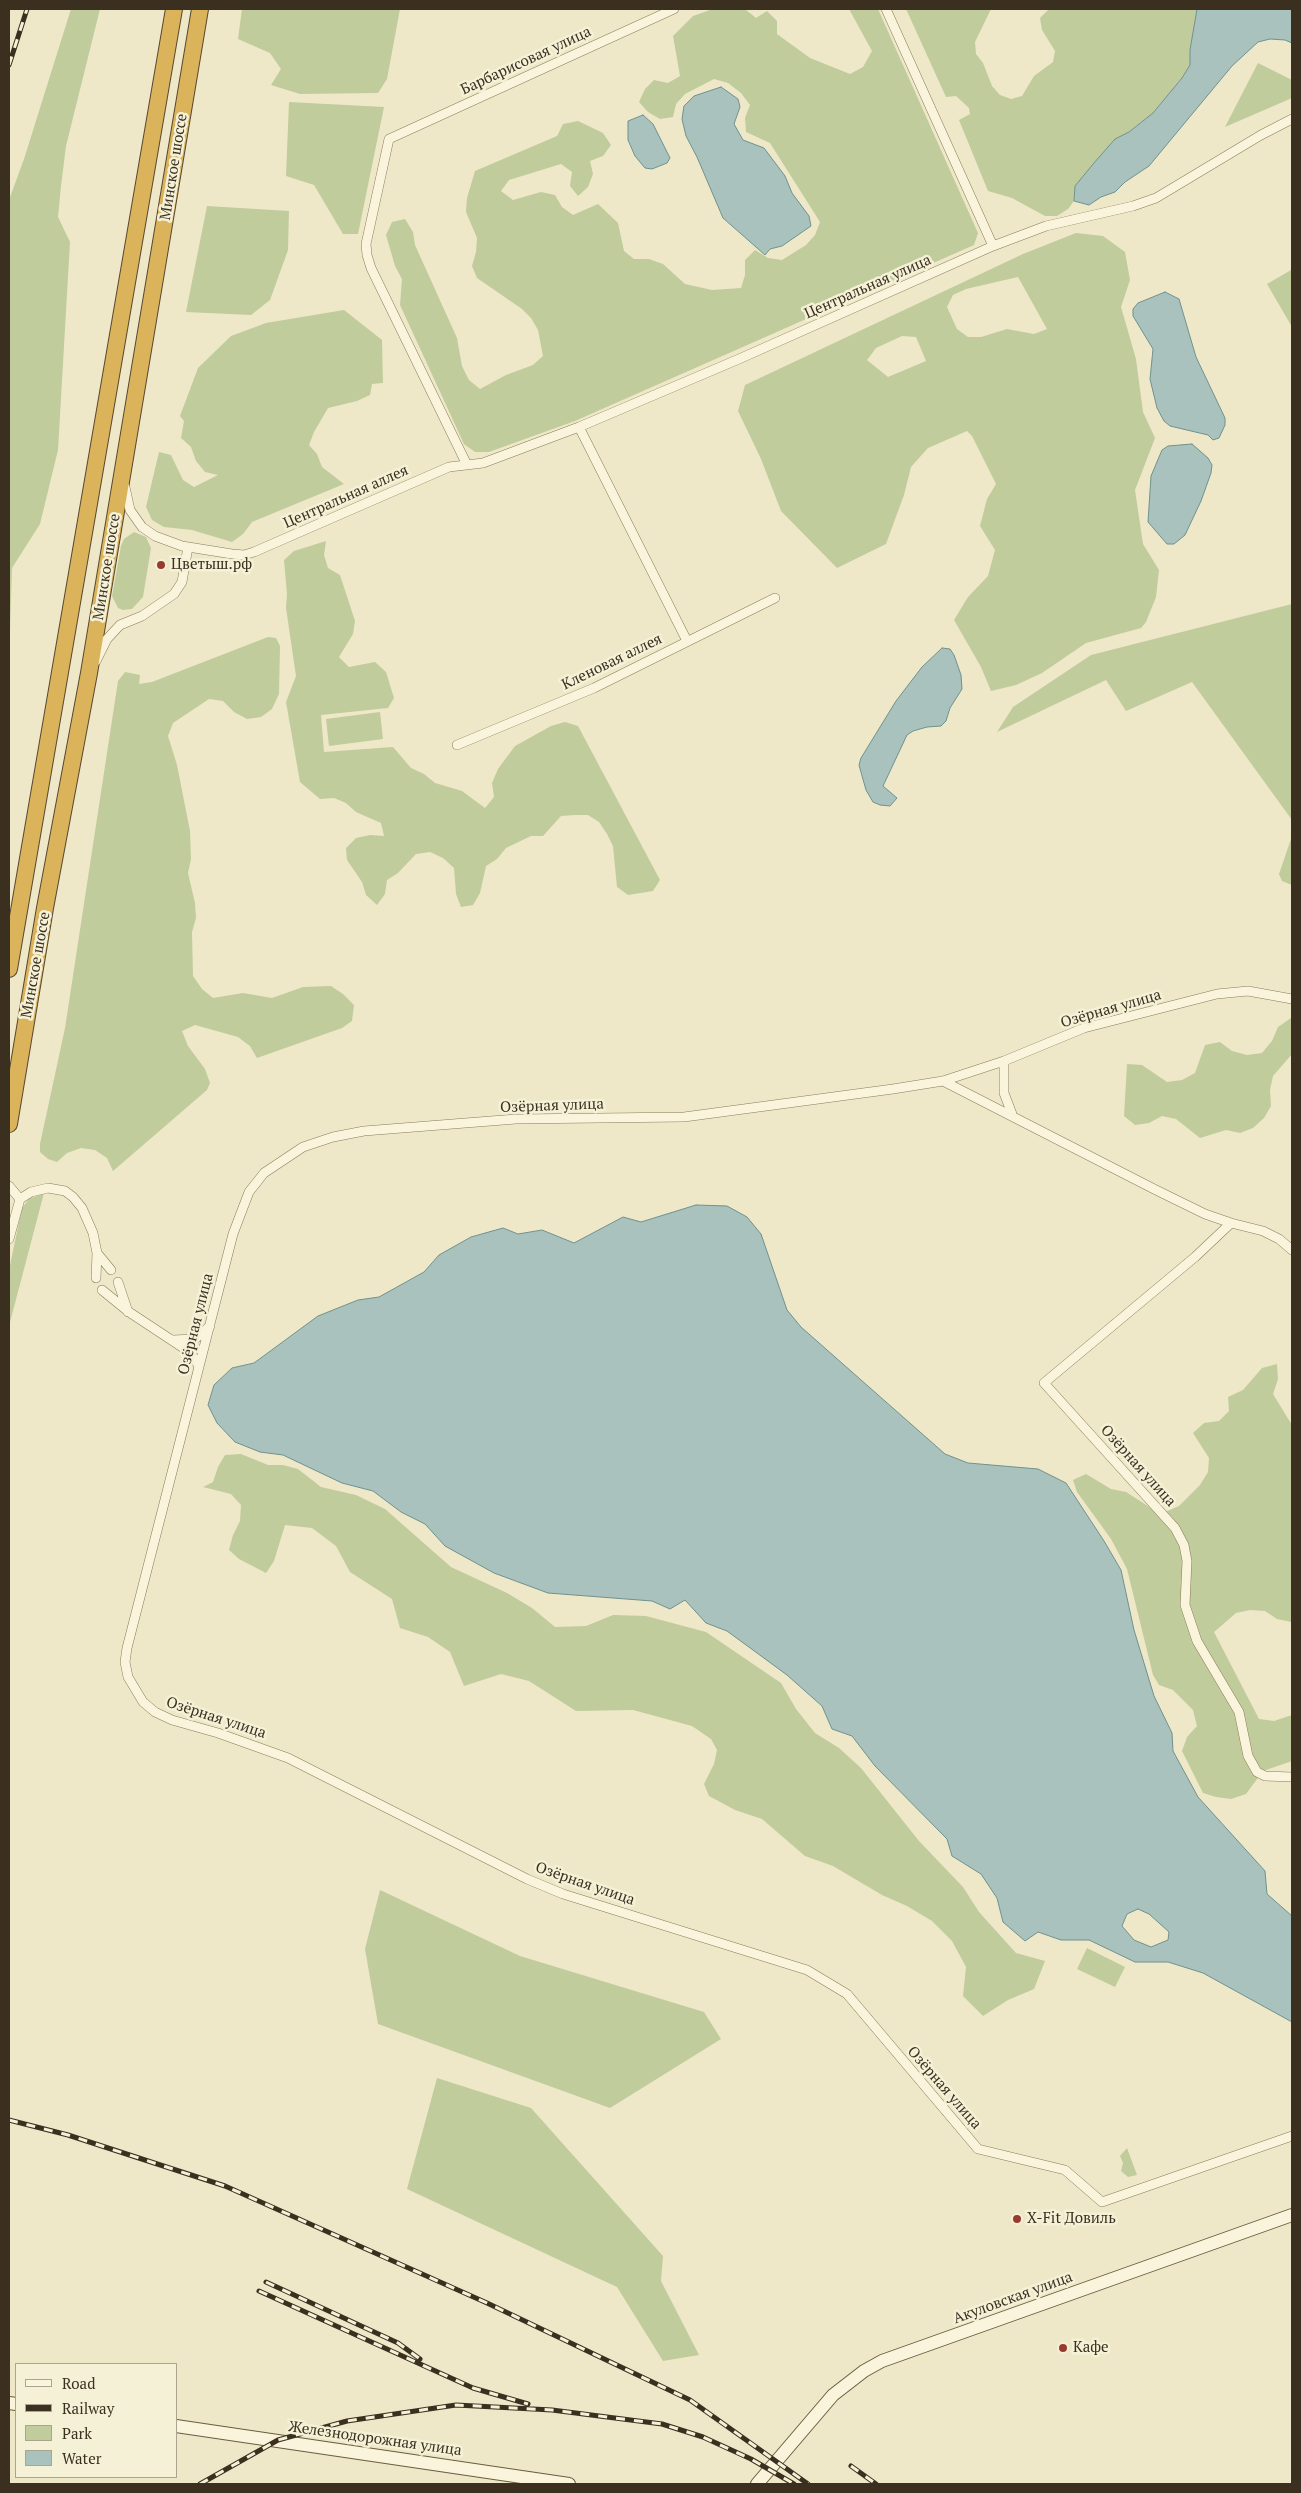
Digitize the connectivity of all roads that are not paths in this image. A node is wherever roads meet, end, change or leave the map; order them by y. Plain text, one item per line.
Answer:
1 (174, 9) edge
2 (200, 9) edge
3 (674, 9) edge
4 (886, 9) edge
5 (1292, 119) edge
6 (993, 246) junction
7 (579, 427) junction
8 (467, 465) junction
9 (449, 467) joint
10 (123, 472) junction
11 (188, 547) junction
12 (775, 598) dead end
13 (687, 641) junction
14 (90, 673) junction
15 (458, 744) dead end
16 (9, 969) edge
17 (1292, 999) edge
18 (1004, 1061) junction
19 (943, 1080) junction
20 (1012, 1114) junction
21 (9, 1124) edge
22 (9, 1186) edge
23 (20, 1199) junction
24 (1231, 1223) junction
25 (9, 1239) edge
26 (1292, 1250) edge
27 (97, 1253) junction
28 (112, 1270) dead end
29 (96, 1278) dead end
30 (118, 1282) dead end
31 (102, 1290) dead end
32 (128, 1312) junction
33 (210, 1326) junction
34 (172, 1340) junction
35 (199, 1368) junction
36 (1292, 1777) edge
37 (1292, 2136) edge
38 (1292, 2215) edge
39 (178, 2426) edge
40 (569, 2484) edge
41 (757, 2484) edge

1 - 16 highway, Минское шоссе
2 - 10 highway, Минское шоссе
3 - 8 street, Барбарисовая улица
4 - 6 street
5 - 6 street, Центральная улица
6 - 7 street, Центральная улица
7 - 8 street, Центральная улица
7 - 13 street
8 - 9 street, Центральная улица
9 - 11 street, Центральная аллея
10 - 11 street, Центральная аллея
10 - 14 highway, Минское шоссе
11 - 14 street
12 - 13 street, Кленовая аллея
13 - 15 street, Кленовая аллея
14 - 21 highway, Минское шоссе
17 - 18 street, Озёрная улица
18 - 19 street, Озёрная улица
18 - 20 street
19 - 20 street
19 - 33 street, Озёрная улица
20 - 24 street
22 - 23 street
23 - 25 street
23 - 27 street
24 - 26 street
24 - 36 street, Озёрная улица
27 - 28 street
27 - 29 street
30 - 32 street
31 - 32 street
32 - 34 street
33 - 34 street
33 - 35 street, Озёрная улица
34 - 35 street
35 - 37 street, Озёрная улица
38 - 41 street, Акуловская улица
39 - 40 street, Железнодорожная улица

